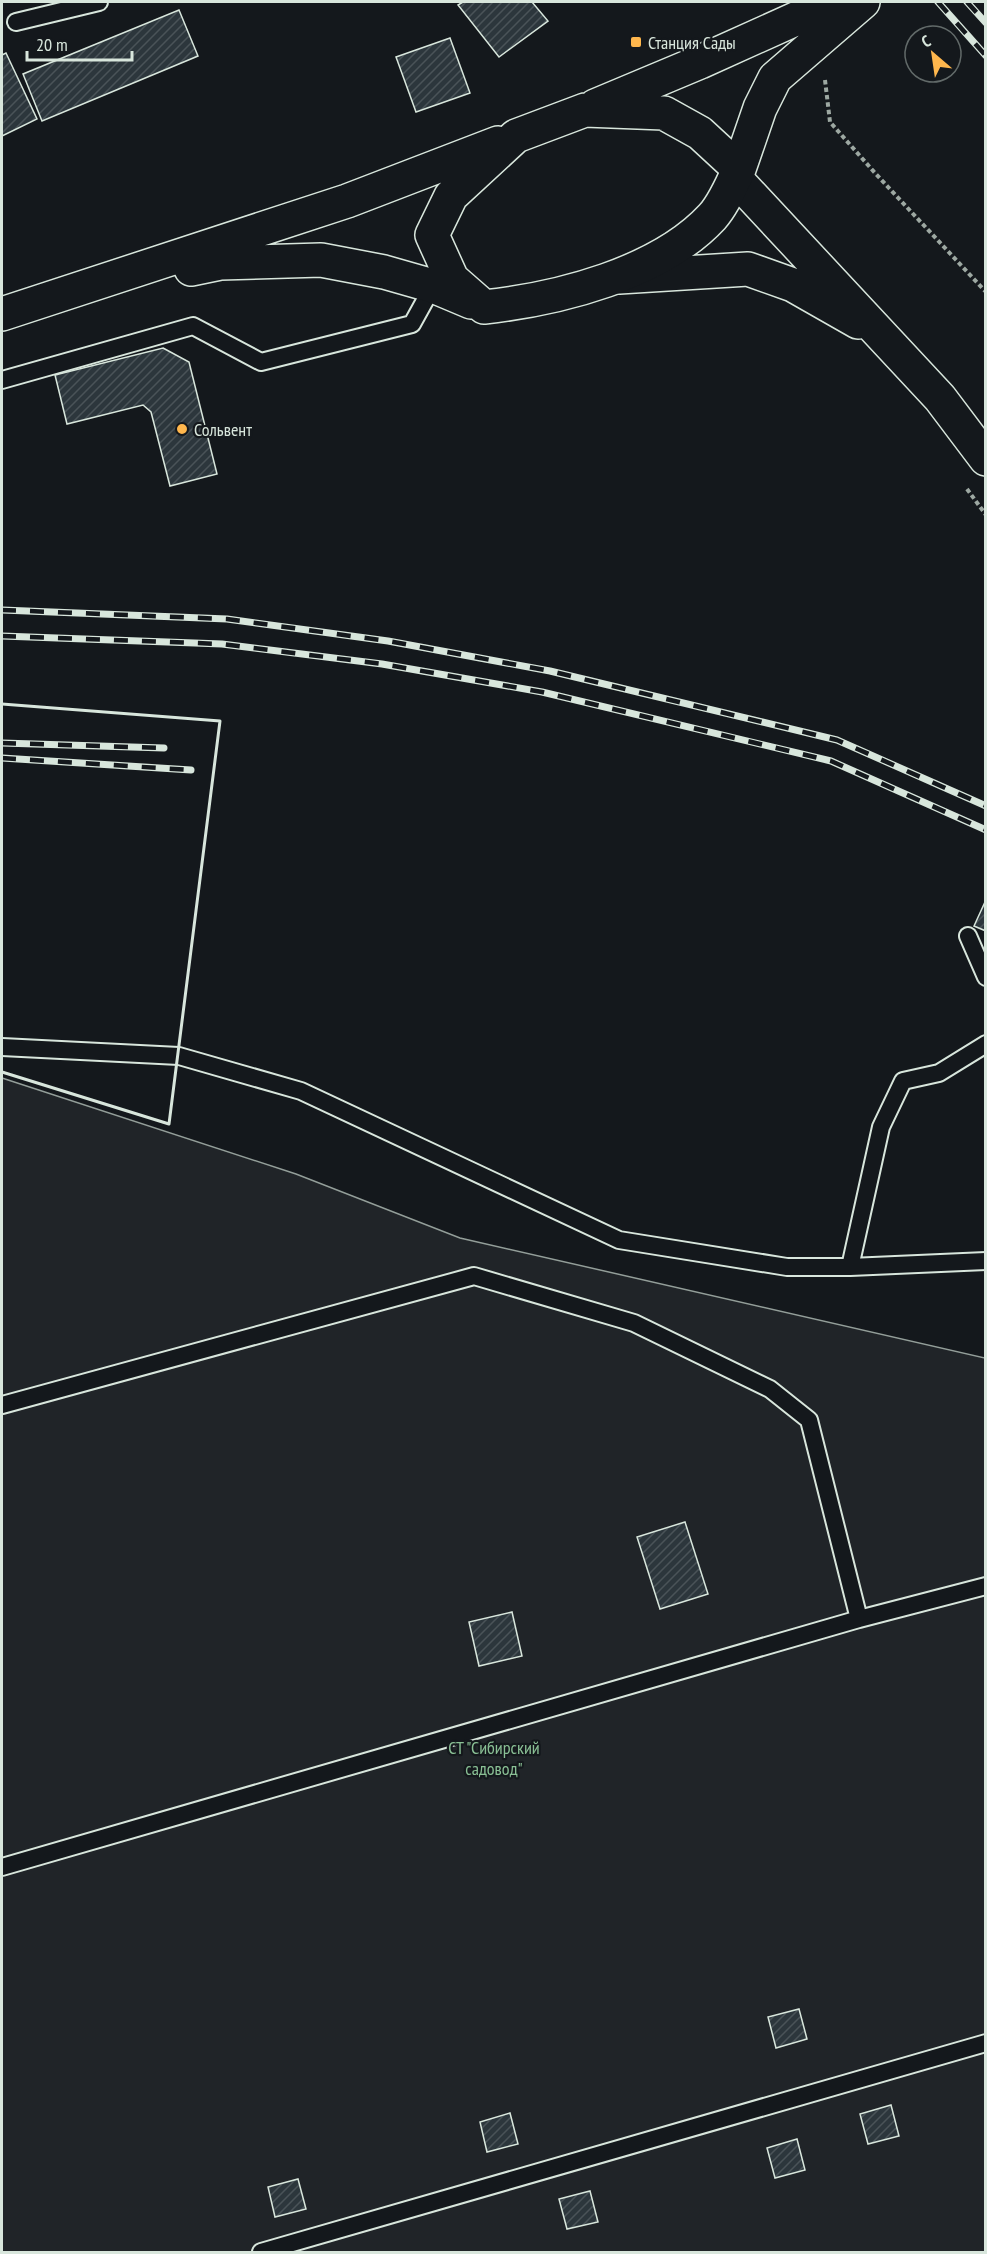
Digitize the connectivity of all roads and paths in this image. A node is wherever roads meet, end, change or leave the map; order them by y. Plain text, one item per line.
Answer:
1 (99, 2) edge
2 (833, 2) edge
3 (863, 2) edge
4 (16, 22) dead end
5 (817, 42) junction
6 (585, 110) junction
7 (516, 136) junction
8 (737, 174) junction
9 (619, 277) junction
10 (433, 286) junction
11 (986, 292) edge
12 (63, 296) junction
13 (484, 307) junction
14 (2, 314) edge
15 (884, 336) junction
16 (2, 380) edge
17 (986, 459) edge
18 (968, 936) dead end
19 (986, 977) edge
20 (986, 1044) edge
21 (2, 1047) edge
22 (986, 1261) edge
23 (850, 1267) junction
24 (2, 1405) edge
25 (986, 1586) edge
26 (860, 1619) junction
27 (2, 1867) edge
28 (986, 2043) edge
29 (261, 2253) edge

1 - 4 lane
2 - 6 main road
3 - 5 main road
5 - 8 main road
5 - 11 path
6 - 7 main road
6 - 8 main road
7 - 12 main road
7 - 13 main road
8 - 9 main road
8 - 15 main road
9 - 13 main road
9 - 15 main road
10 - 12 main road
10 - 13 main road
10 - 16 lane
12 - 14 main road
15 - 17 main road
18 - 19 lane
20 - 23 lane
21 - 23 lane
22 - 23 lane
24 - 26 lane
25 - 26 lane
26 - 27 lane
28 - 29 lane

